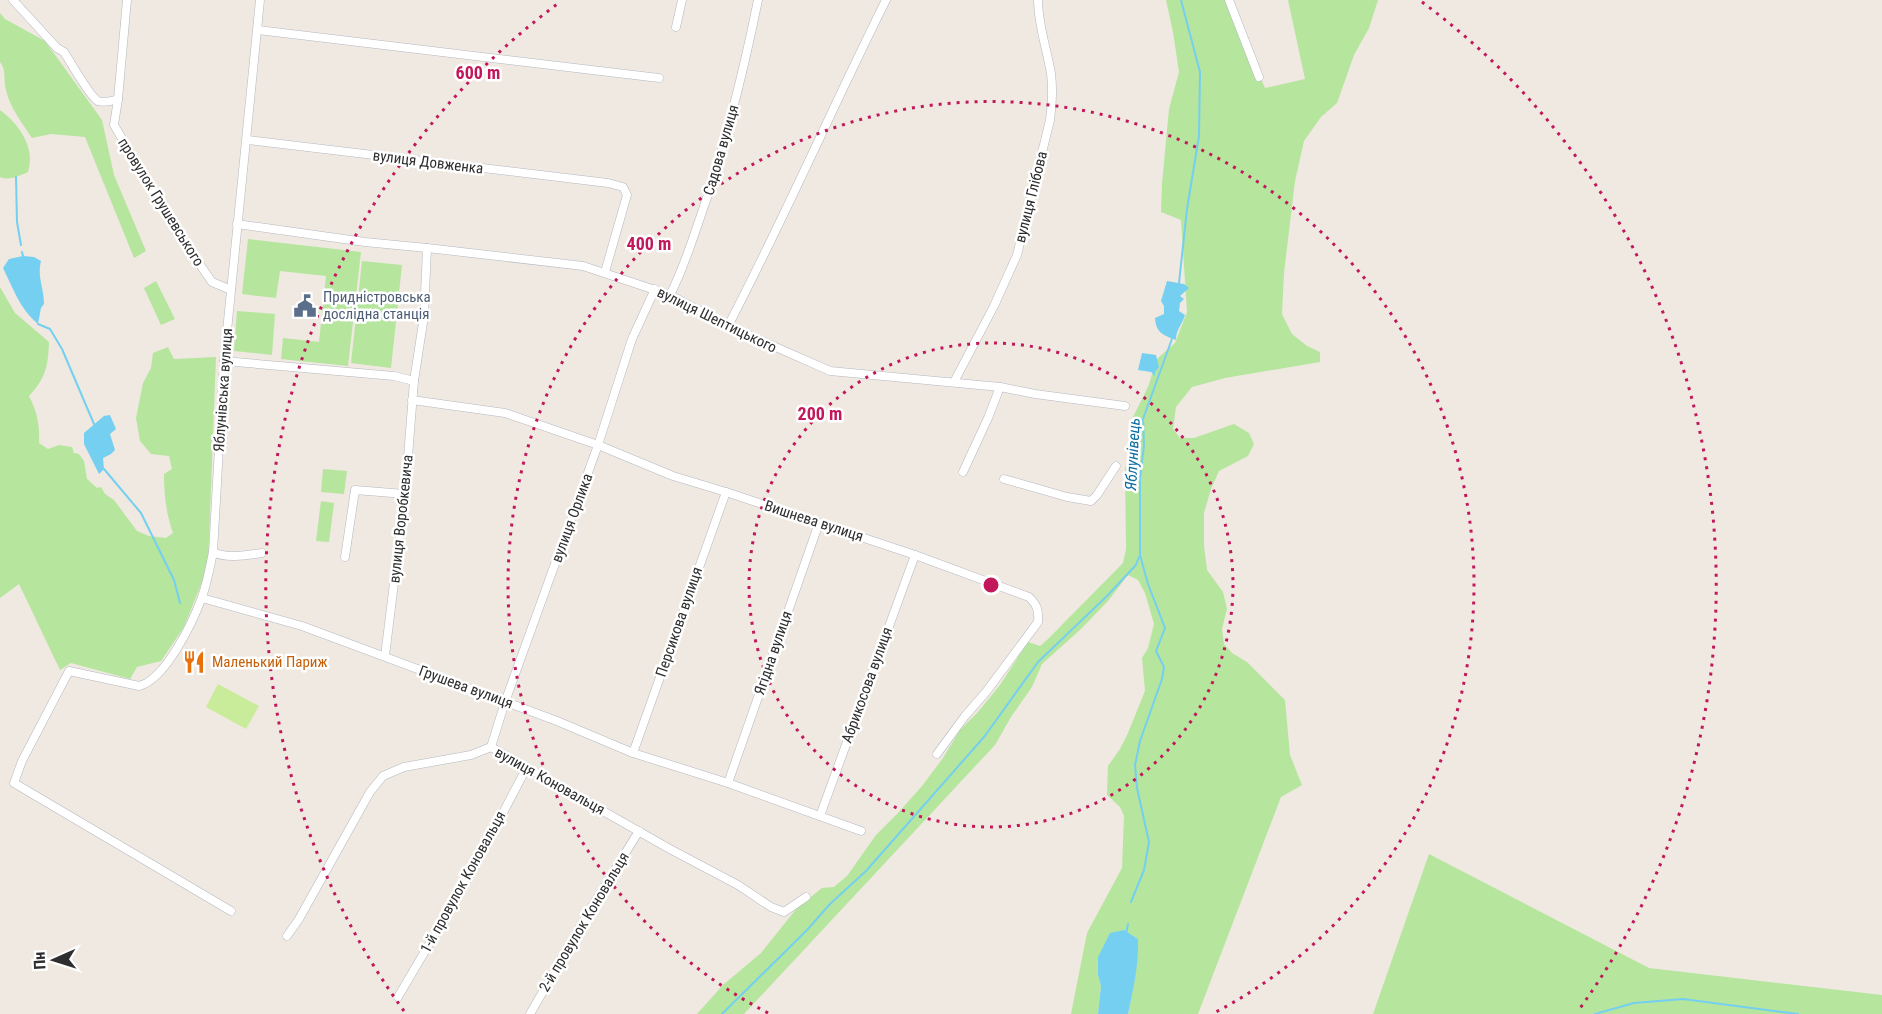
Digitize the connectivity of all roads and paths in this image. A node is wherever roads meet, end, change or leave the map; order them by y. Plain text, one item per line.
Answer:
1 (13, 0) edge
2 (127, 0) edge
3 (260, 0) edge
4 (682, 0) edge
5 (758, 0) edge
6 (886, 0) edge
7 (1038, 0) edge
8 (1229, 0) edge
9 (676, 27) dead end
10 (258, 30) junction
11 (1259, 77) dead end
12 (659, 78) dead end
13 (117, 99) junction
14 (248, 140) junction
15 (237, 224) junction
16 (427, 248) junction
17 (605, 272) junction
18 (655, 289) junction
19 (231, 290) junction
20 (670, 295) junction
21 (728, 326) junction
22 (225, 361) junction
23 (414, 381) junction
24 (954, 382) junction
25 (1000, 387) junction
26 (412, 400) junction
27 (1125, 406) dead end
28 (598, 445) junction
29 (1116, 466) dead end
30 (963, 472) dead end
31 (1004, 479) dead end
32 (726, 492) junction
33 (405, 494) junction
34 (819, 523) junction
35 (213, 552) junction
36 (262, 553) dead end
37 (915, 555) junction
38 (345, 557) dead end
39 (201, 598) junction
40 (385, 656) junction
41 (505, 702) junction
42 (491, 747) junction
43 (633, 753) junction
44 (937, 754) dead end
45 (527, 767) junction
46 (728, 783) junction
47 (820, 816) junction
48 (639, 831) junction
49 (861, 831) dead end
50 (806, 897) dead end
51 (231, 911) dead end
52 (287, 936) dead end
53 (398, 996) dead end
54 (530, 1014) edge

1 - 13 street
2 - 13 street, провулок Грушевського
3 - 10 street, Яблунівська вулиця
4 - 9 street
5 - 20 street, Садова вулиця
6 - 21 street
7 - 24 street, вулиця Глібова
8 - 11 street
10 - 12 street
10 - 14 street, Яблунівська вулиця
13 - 19 street, провулок Грушевського
14 - 15 street, Яблунівська вулиця
14 - 17 street, вулиця Довженка
15 - 16 street, вулиця Шептицького
15 - 19 street, Яблунівська вулиця
16 - 17 street, вулиця Шептицького
16 - 23 street, вулиця Воробкевича
17 - 18 street, вулиця Шептицького
18 - 20 street, вулиця Шептицького
18 - 28 street, вулиця Орлика
19 - 22 street, Яблунівська вулиця
20 - 21 street, вулиця Шептицького
21 - 24 street, вулиця Шептицького
22 - 23 street
22 - 35 street, Яблунівська вулиця
23 - 26 street, вулиця Воробкевича
24 - 25 street, вулиця Шептицького
25 - 27 street, вулиця Шептицького
25 - 30 street
26 - 28 street, Вишнева вулиця
26 - 33 street, вулиця Воробкевича
28 - 32 street, Вишнева вулиця
28 - 41 street, вулиця Орлика
29 - 31 street
32 - 34 street, Вишнева вулиця
32 - 43 street, Персикова вулиця
33 - 38 street
33 - 40 street, вулиця Воробкевича
34 - 37 street, Вишнева вулиця
34 - 46 street, Ягідна вулиця
35 - 36 street
35 - 39 street, Яблунівська вулиця
37 - 44 street, Вишнева вулиця
37 - 47 street, Абрикосова вулиця
39 - 40 street, Грушева вулиця
39 - 51 street, Яблунівська вулиця
40 - 41 street, Грушева вулиця
41 - 42 street, вулиця Орлика
41 - 43 street, Грушева вулиця
42 - 45 street, вулиця Коновальця
42 - 52 street, вулиця Коновальця
43 - 46 street, Грушева вулиця
45 - 48 street, вулиця Коновальця
45 - 53 street, 1-й провулок Коновальця
46 - 47 street, Грушева вулиця
47 - 49 street, Грушева вулиця
48 - 50 street, вулиця Коновальця
48 - 54 street, 2-й провулок Коновальця

